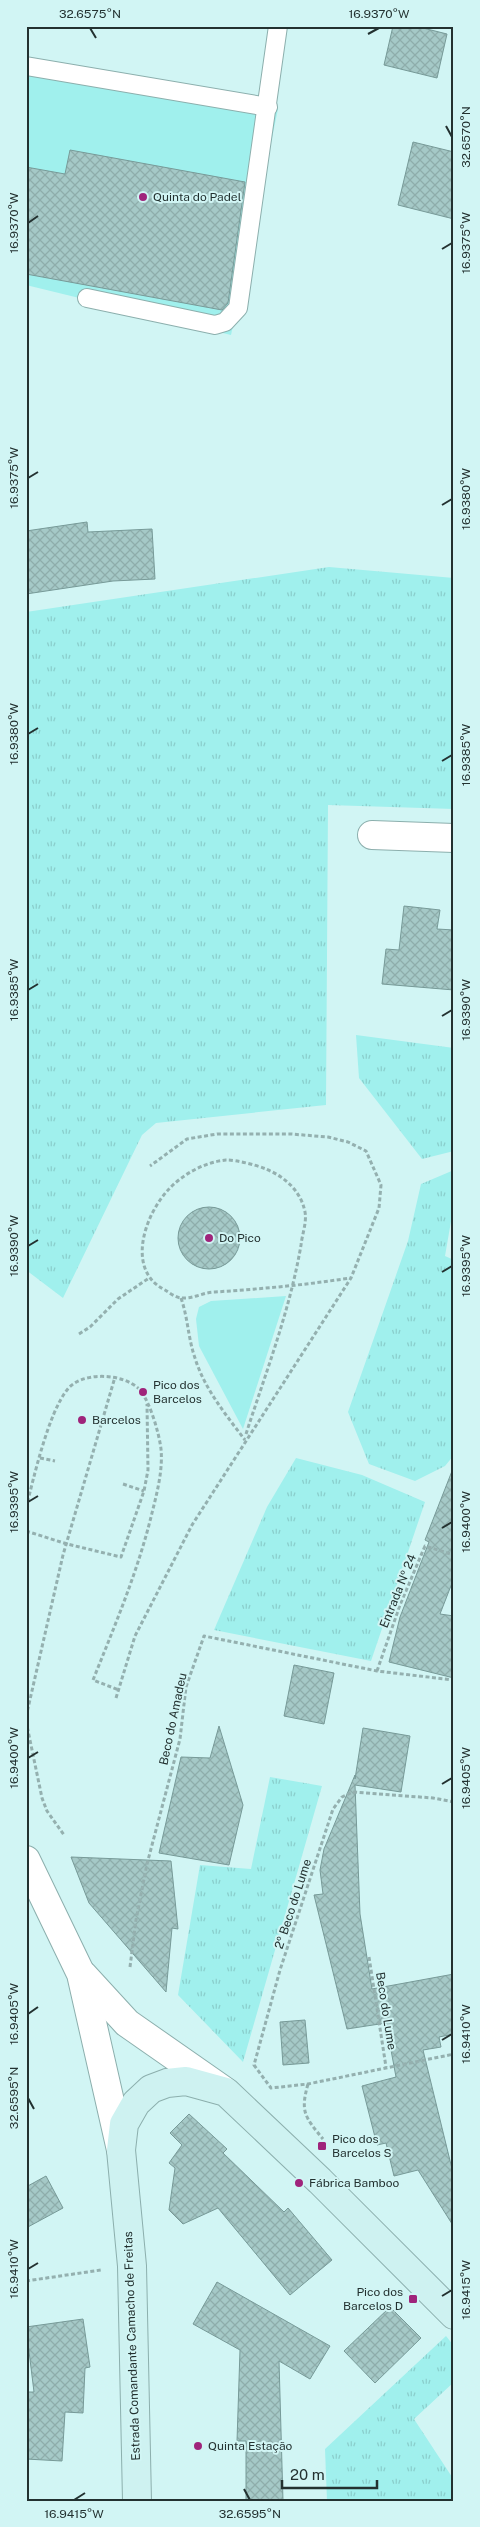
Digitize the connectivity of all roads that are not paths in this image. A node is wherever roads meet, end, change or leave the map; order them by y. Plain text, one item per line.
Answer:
1 (278, 26) edge
2 (26, 66) edge
3 (268, 107) junction
4 (87, 298) dead end
5 (372, 835) dead end
6 (454, 838) edge
7 (26, 1860) edge
8 (82, 1974) junction
9 (226, 2092) junction
10 (121, 2150) junction
11 (454, 2315) edge
12 (137, 2501) edge

1 - 3 lane
2 - 3 lane
3 - 4 lane
5 - 6 street
7 - 8 street
8 - 9 street
8 - 10 street
9 - 10 main road, Estrada Comandante Camacho de Freitas
9 - 11 main road, Estrada Comandante Camacho de Freitas
10 - 12 main road, Estrada Comandante Camacho de Freitas

